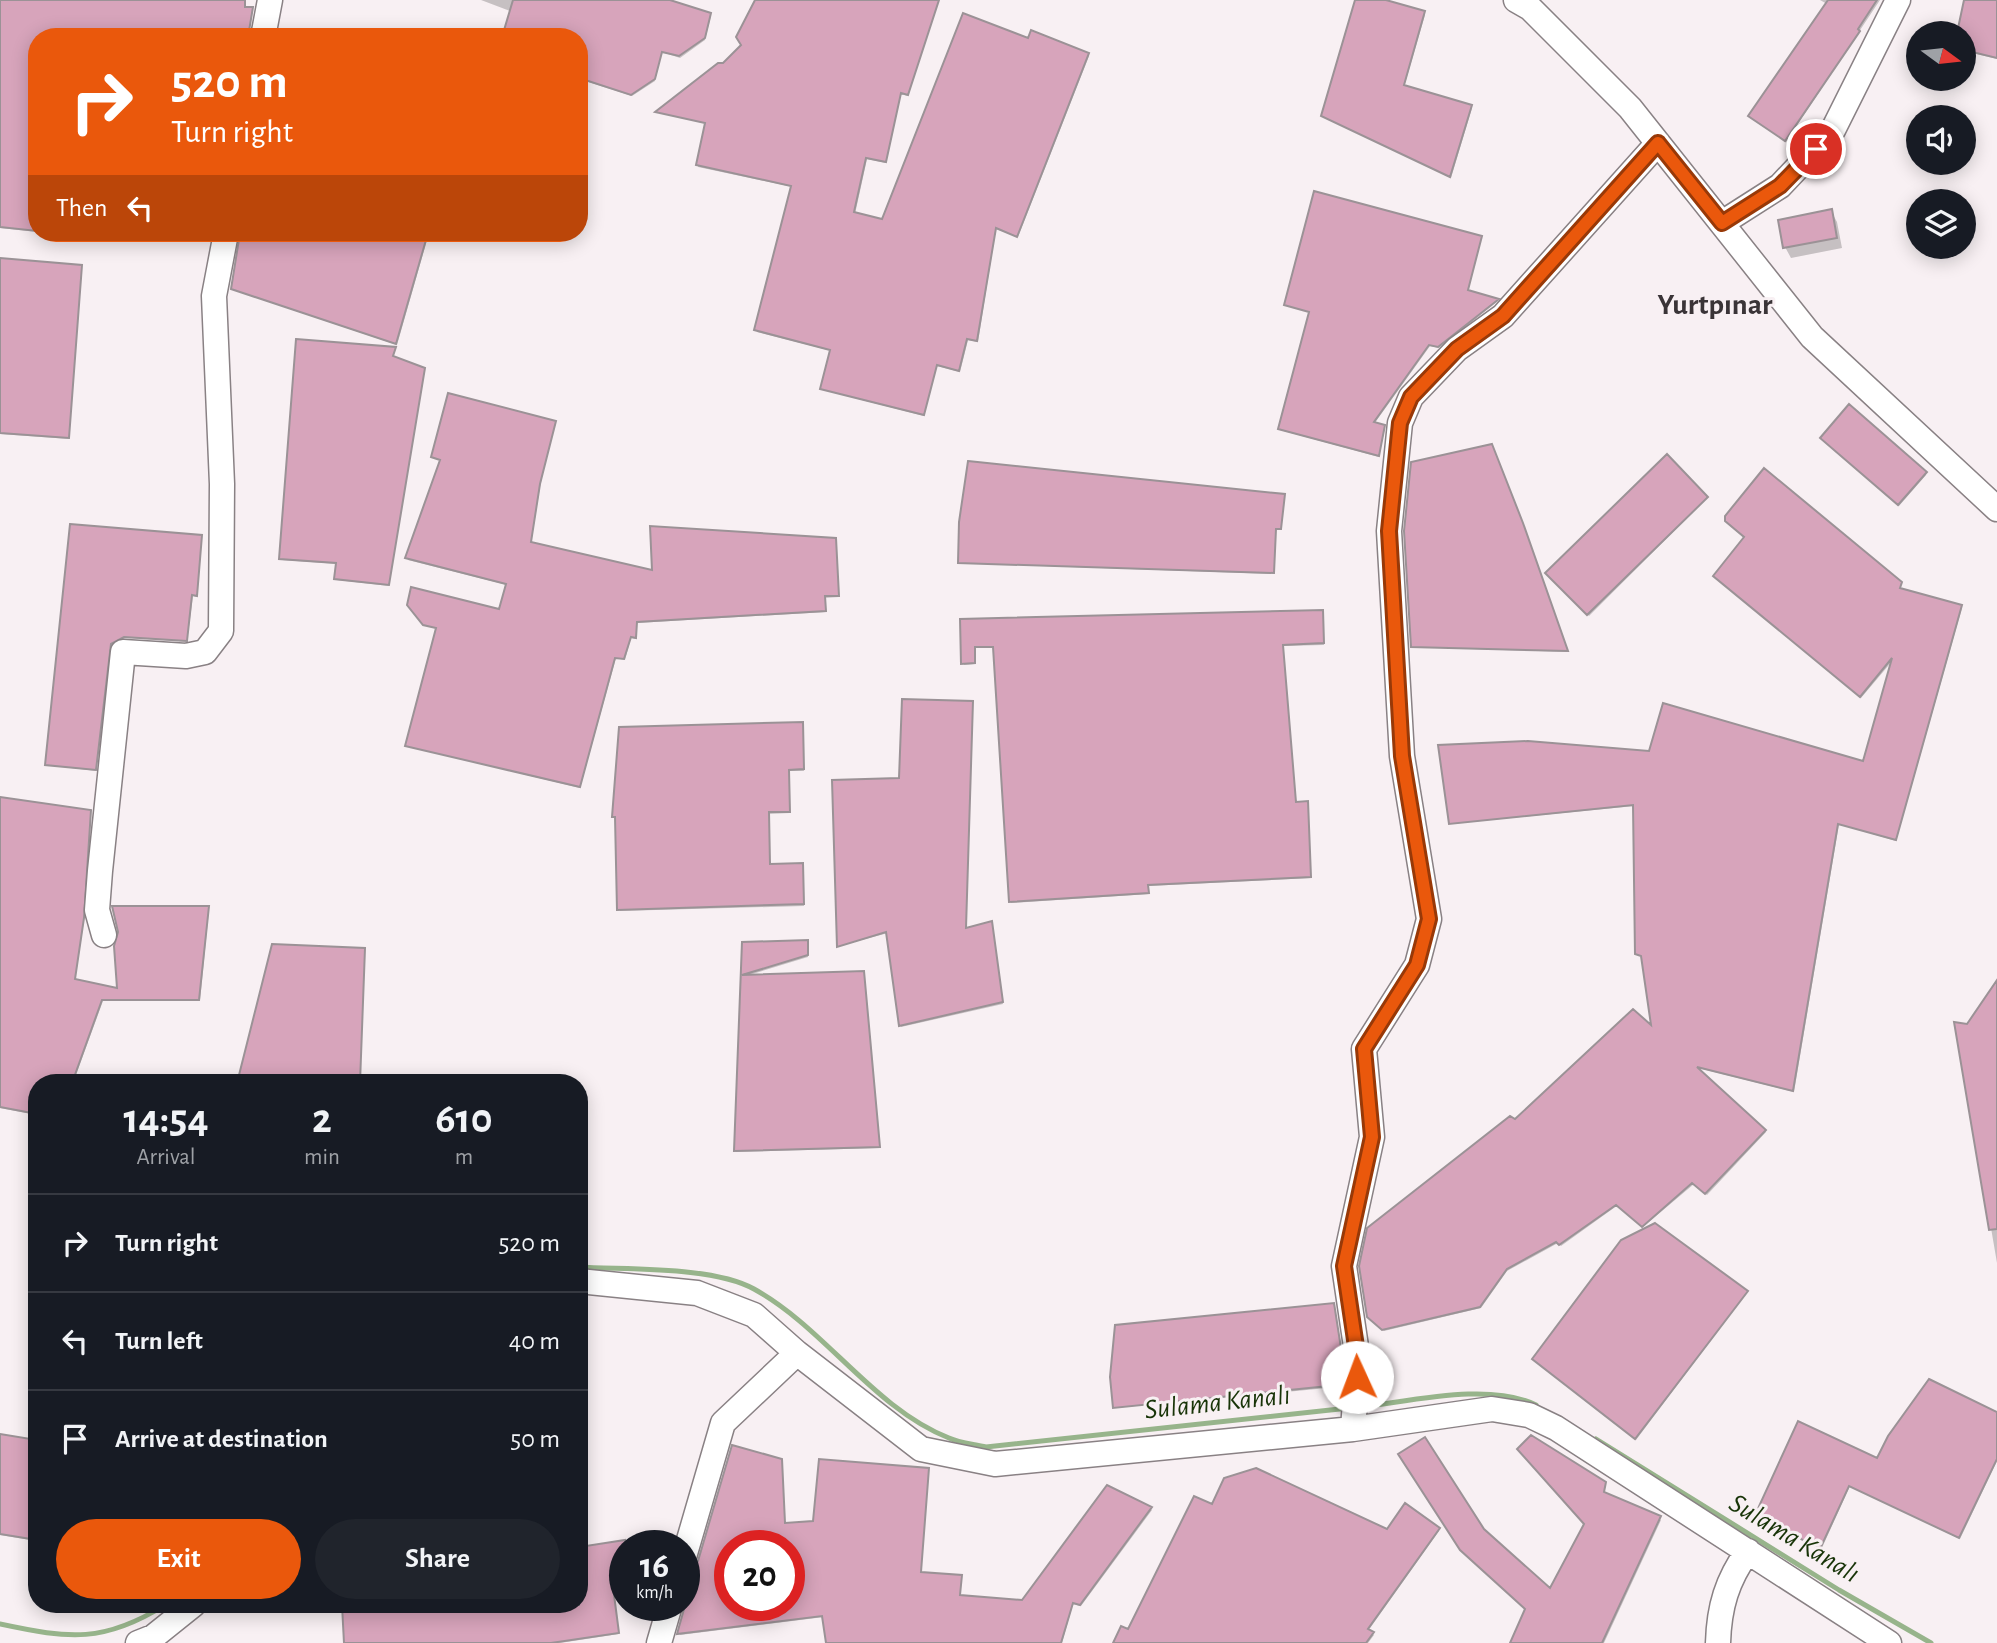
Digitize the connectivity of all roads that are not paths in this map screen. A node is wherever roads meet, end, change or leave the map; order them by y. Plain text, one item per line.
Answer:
1 (270, 0) edge
2 (1516, 0) edge
3 (1898, 0) edge
4 (265, 28) edge
5 (1658, 143) junction
6 (1722, 223) junction
7 (224, 242) edge
8 (1997, 509) edge
9 (104, 934) dead end
10 (588, 1282) edge
11 (797, 1353) junction
12 (1353, 1429) junction
13 (692, 1530) edge
14 (1748, 1551) junction
15 (183, 1613) edge
16 (665, 1621) edge
17 (138, 1643) edge
18 (659, 1643) edge
19 (1718, 1643) edge
20 (1889, 1643) edge

1 - 4 street
2 - 5 street
3 - 6 street
5 - 6 street
5 - 12 street
6 - 8 street
7 - 9 street
10 - 11 street
11 - 12 street
11 - 13 street
12 - 14 street
14 - 19 street
14 - 20 street
15 - 17 street
16 - 18 street

